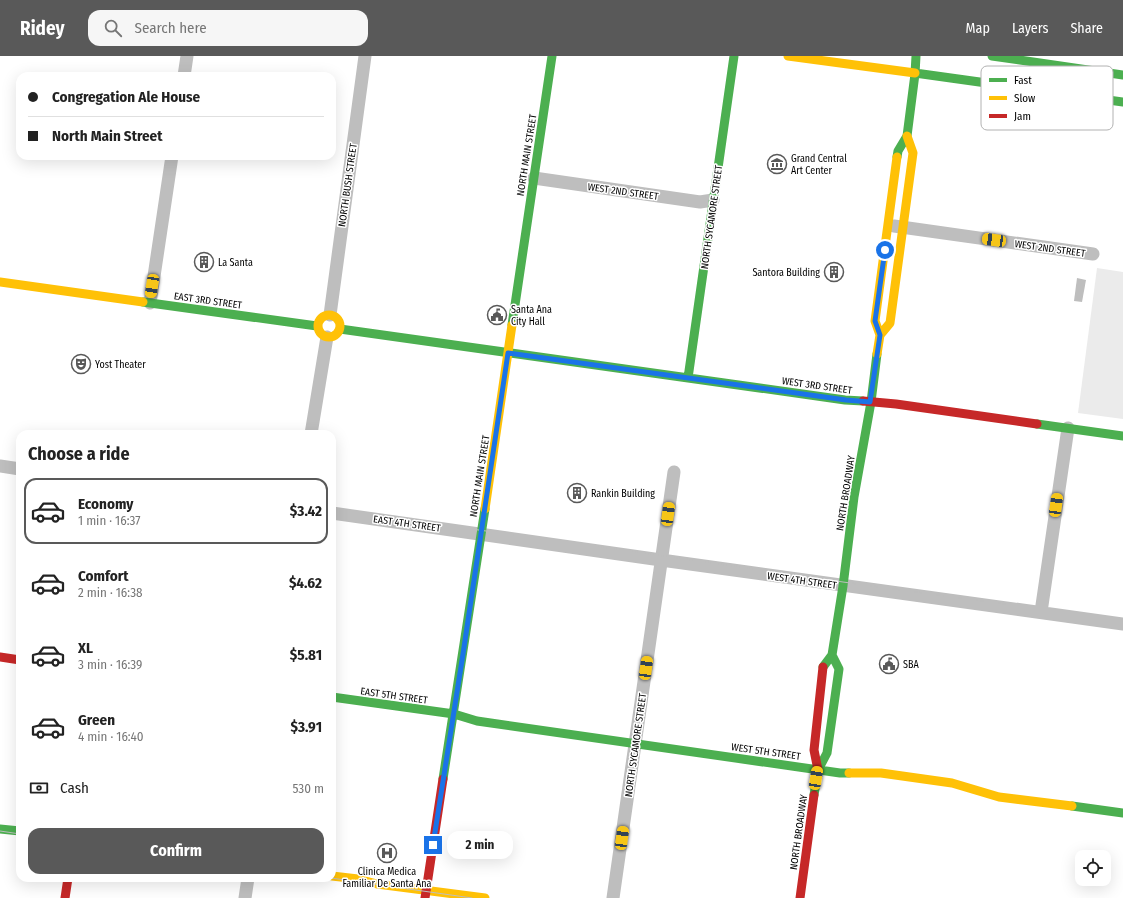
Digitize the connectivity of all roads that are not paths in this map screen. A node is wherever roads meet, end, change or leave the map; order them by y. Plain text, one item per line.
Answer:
1 (187, 56) edge
2 (365, 56) edge
3 (552, 56) edge
4 (734, 56) edge
5 (788, 56) edge
6 (916, 56) edge
7 (992, 56) edge
8 (1065, 66) edge
9 (185, 72) edge
10 (1113, 73) edge
11 (916, 74) junction
12 (1123, 74) edge
13 (981, 83) edge
14 (1113, 101) edge
15 (1123, 102) edge
16 (907, 136) junction
17 (171, 160) edge
18 (534, 178) junction
19 (713, 200) junction
20 (888, 225) junction
21 (903, 227) junction
22 (1093, 254) dead end
23 (0, 282) edge
24 (150, 303) junction
25 (330, 315) junction
26 (317, 326) junction
27 (340, 329) junction
28 (880, 335) junction
29 (327, 337) junction
30 (508, 353) junction
31 (688, 378) junction
32 (870, 402) junction
33 (1068, 428) junction
34 (312, 430) edge
35 (1123, 436) edge
36 (0, 466) edge
37 (16, 468) edge
38 (674, 472) dead end
39 (336, 514) edge
40 (481, 534) junction
41 (661, 560) junction
42 (843, 586) junction
43 (1040, 612) junction
44 (1123, 624) edge
45 (832, 655) junction
46 (0, 657) edge
47 (16, 659) edge
48 (336, 698) edge
49 (454, 714) junction
50 (635, 744) junction
51 (818, 770) junction
52 (1123, 813) edge
53 (0, 828) edge
54 (16, 830) edge
55 (336, 876) edge
56 (67, 882) edge
57 (247, 882) edge
58 (426, 894) edge
59 (65, 898) edge
60 (245, 898) edge
61 (486, 898) edge
62 (613, 898) edge
63 (800, 898) edge

1 - 9 street
2 - 25 street, NORTH BUSH STREET
3 - 18 main road, NORTH MAIN STREET
4 - 19 main road, NORTH SYCAMORE STREET
5 - 11 main road
6 - 11 main road, NORTH BROADWAY
7 - 8 main road
10 - 12 main road
11 - 13 main road
11 - 16 main road, NORTH BROADWAY
14 - 15 main road
16 - 20 main road, NORTH BROADWAY
16 - 21 main road, NORTH BROADWAY
17 - 24 street
18 - 19 street, WEST 2ND STREET
18 - 30 main road, NORTH MAIN STREET
19 - 31 main road, NORTH SYCAMORE STREET
20 - 21 street, WEST 2ND STREET
20 - 28 main road, NORTH BROADWAY
21 - 22 street, WEST 2ND STREET
21 - 28 main road, NORTH BROADWAY
23 - 24 main road, EAST 3RD STREET
24 - 26 main road, EAST 3RD STREET
25 - 26 main road
25 - 27 main road
26 - 29 main road
27 - 29 main road
27 - 30 main road
28 - 32 main road, NORTH BROADWAY
29 - 34 street
30 - 31 main road, WEST 3RD STREET
30 - 40 main road, NORTH MAIN STREET
31 - 32 main road, WEST 3RD STREET
32 - 33 main road, WEST 3RD STREET
32 - 42 main road, NORTH BROADWAY
33 - 35 main road, WEST 3RD STREET
33 - 43 street
36 - 37 street
38 - 41 street, NORTH SYCAMORE STREET
39 - 40 street, EAST 4TH STREET
40 - 41 street, WEST 4TH STREET
40 - 49 main road, NORTH MAIN STREET
41 - 42 street, WEST 4TH STREET
41 - 50 street, NORTH SYCAMORE STREET
42 - 43 street, WEST 4TH STREET
42 - 45 main road, NORTH BROADWAY
43 - 44 street, WEST 4TH STREET
45 - 51 main road, NORTH BROADWAY
45 - 51 main road, NORTH BROADWAY
46 - 47 main road
48 - 49 main road, EAST 5TH STREET
49 - 50 main road, WEST 5TH STREET
49 - 58 main road, NORTH MAIN STREET
50 - 51 main road, WEST 5TH STREET
50 - 62 street, NORTH SYCAMORE STREET
51 - 52 main road, WEST 5TH STREET
51 - 63 main road, NORTH BROADWAY
53 - 54 main road
55 - 58 main road
56 - 59 main road
57 - 60 street
58 - 61 main road

